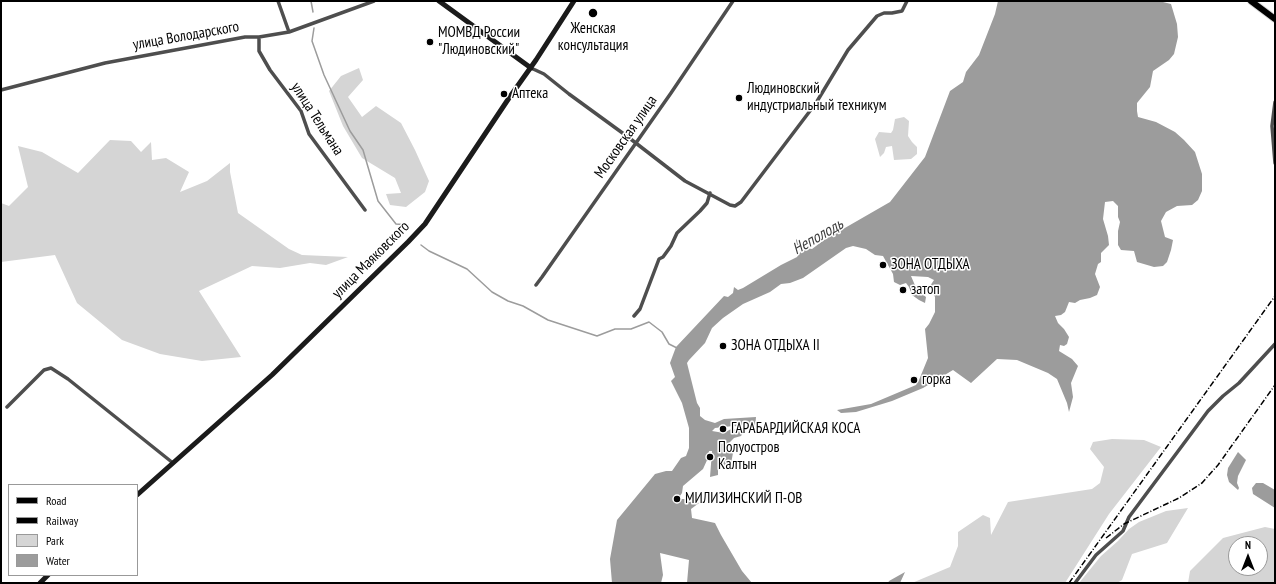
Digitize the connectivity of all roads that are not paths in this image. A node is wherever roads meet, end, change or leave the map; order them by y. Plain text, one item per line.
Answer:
1 (278, 1) edge
2 (374, 1) edge
3 (439, 1) edge
4 (574, 1) edge
5 (733, 1) edge
6 (907, 1) edge
7 (1250, 1) edge
8 (1275, 19) edge
9 (289, 32) junction
10 (259, 37) junction
11 (531, 68) junction
12 (1, 90) edge
13 (1275, 102) edge
14 (635, 143) junction
15 (1275, 163) edge
16 (710, 193) junction
17 (365, 210) dead end
18 (536, 285) dead end
19 (634, 316) dead end
20 (1275, 344) edge
21 (7, 406) dead end
22 (174, 463) junction
23 (138, 494) edge
24 (1075, 583) edge

1 - 9 street
2 - 9 street, улица Володарского
3 - 11 street
4 - 11 street, улица Маяковского
5 - 14 street, Московская улица
6 - 16 street
7 - 8 main road
9 - 10 street, улица Володарского
10 - 12 street, улица Володарского
10 - 17 street, улица Тельмана
11 - 14 street
11 - 22 street, улица Маяковского
13 - 15 street
14 - 16 street
14 - 18 street, Московская улица
16 - 19 street
20 - 24 street
21 - 22 street
22 - 23 street, улица Маяковского

